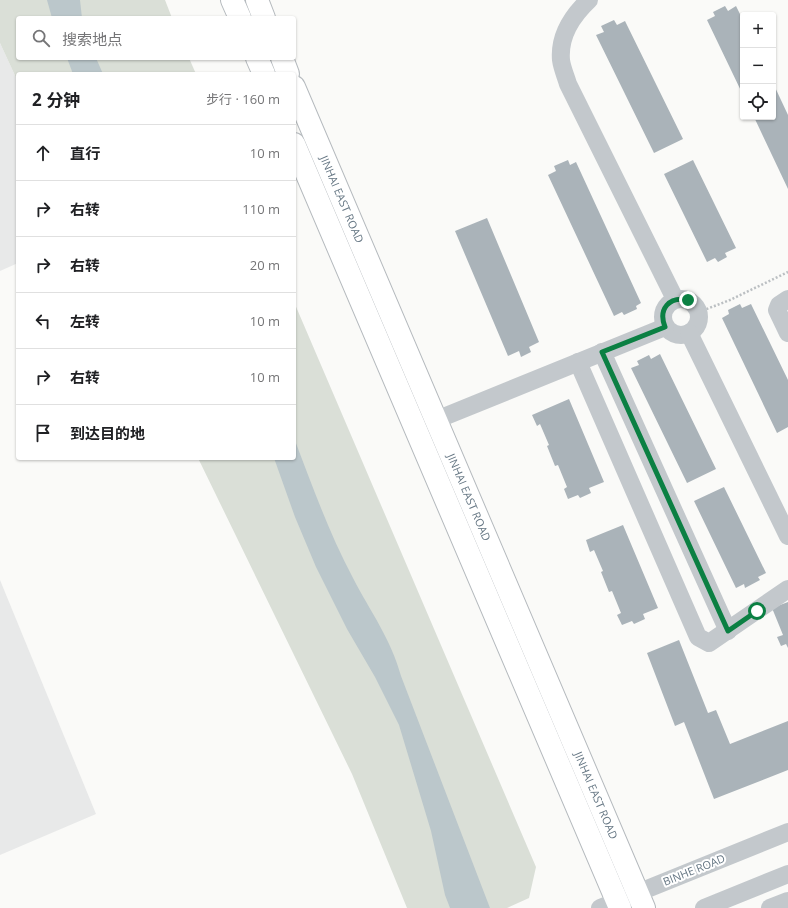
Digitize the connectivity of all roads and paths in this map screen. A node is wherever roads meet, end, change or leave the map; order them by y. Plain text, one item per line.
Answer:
1 (232, 0) edge
2 (257, 0) edge
3 (589, 0) edge
4 (239, 16) edge
5 (263, 16) edge
6 (258, 60) edge
7 (283, 60) edge
8 (263, 72) edge
9 (287, 72) edge
10 (296, 92) edge
11 (296, 149) edge
12 (788, 272) edge
13 (675, 299) junction
14 (788, 299) edge
15 (699, 312) junction
16 (665, 327) junction
17 (788, 333) edge
18 (689, 334) junction
19 (602, 352) junction
20 (578, 362) junction
21 (436, 420) junction
22 (788, 536) edge
23 (788, 589) edge
24 (728, 631) junction
25 (788, 832) edge
26 (788, 874) edge
27 (641, 900) edge
28 (788, 901) edge
29 (612, 906) edge
30 (704, 908) edge
31 (770, 908) edge

1 - 4 main road
2 - 5 main road
3 - 13 street
6 - 8 main road
7 - 9 main road
10 - 21 main road, JINHAI EAST ROAD
11 - 29 main road, JINHAI EAST ROAD
12 - 15 path
13 - 15 street
13 - 16 street
14 - 17 street
15 - 18 street
16 - 18 street
16 - 19 street
18 - 22 street
19 - 20 street
19 - 24 street
20 - 21 street
20 - 24 street
21 - 27 main road, JINHAI EAST ROAD
23 - 24 street
25 - 27 street, BINHE ROAD
26 - 30 street
27 - 29 street, BINHE ROAD
28 - 31 street

